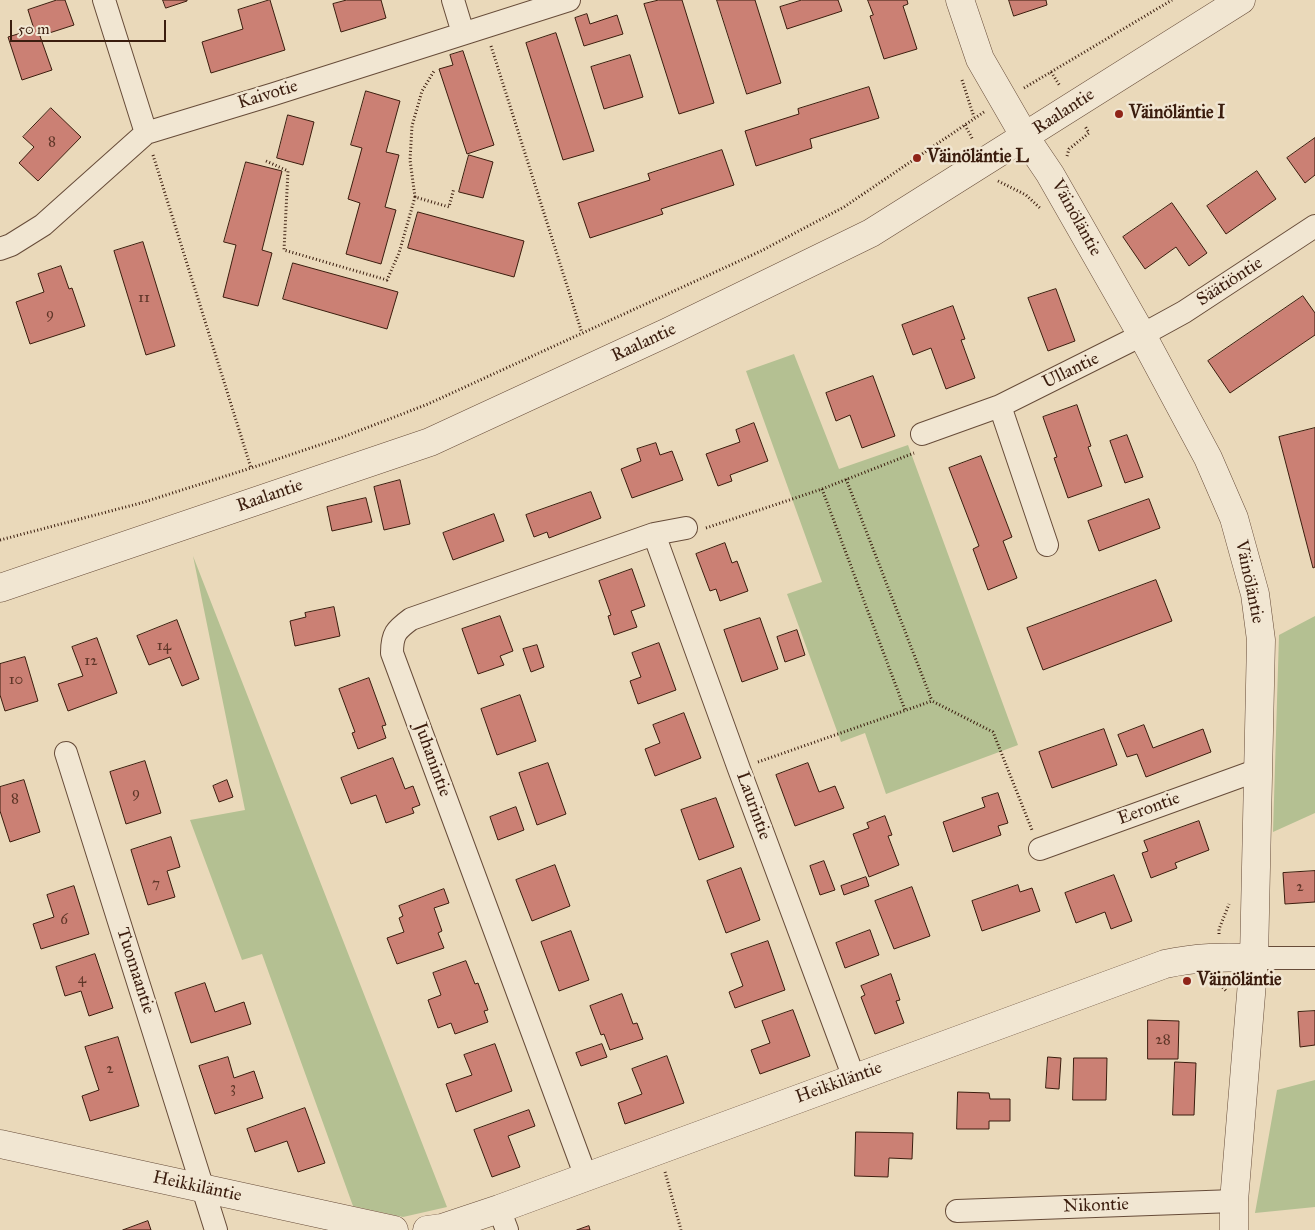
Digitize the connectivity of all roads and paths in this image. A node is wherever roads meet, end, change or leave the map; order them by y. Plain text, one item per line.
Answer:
1 (104, 0) edge
2 (453, 0) edge
3 (569, 0) edge
4 (960, 0) edge
5 (1172, 0) edge
6 (1241, 0) edge
7 (485, 27) junction
8 (463, 33) junction
9 (434, 71) dead end
10 (1051, 72) dead end
11 (974, 117) dead end
12 (965, 125) junction
13 (146, 133) junction
14 (1025, 137) junction
15 (266, 161) dead end
16 (985, 162) junction
17 (454, 188) dead end
18 (415, 198) junction
19 (1046, 214) dead end
20 (1315, 226) edge
21 (0, 249) edge
22 (582, 333) junction
23 (1142, 335) junction
24 (1000, 406) junction
25 (922, 434) dead end
26 (250, 468) junction
27 (846, 479) dead end
28 (822, 489) dead end
29 (686, 528) dead end
30 (654, 534) junction
31 (0, 540) edge
32 (1047, 545) dead end
33 (0, 588) edge
34 (932, 700) junction
35 (905, 710) junction
36 (66, 753) dead end
37 (739, 769) junction
38 (1258, 770) junction
39 (1040, 849) joint
40 (1230, 896) dead end
41 (1218, 957) junction
42 (1254, 958) junction
43 (1315, 958) edge
44 (1228, 993) dead end
45 (854, 1078) junction
46 (0, 1144) edge
47 (665, 1172) dead end
48 (586, 1177) junction
49 (203, 1188) junction
50 (1234, 1201) junction
51 (957, 1211) dead end
52 (503, 1220) edge
53 (216, 1230) edge
54 (394, 1230) edge
55 (427, 1230) edge
56 (682, 1230) edge
57 (1234, 1230) edge

1 - 13 street
2 - 8 street
3 - 7 street, Kaivotie
4 - 14 street, Väinöläntie
5 - 10 path
6 - 14 street, Raalantie
7 - 8 street, Kaivotie
7 - 22 path
8 - 13 street, Kaivotie
9 - 18 path
11 - 12 path
12 - 16 path
12 - 22 path
13 - 21 street, Kaivotie
13 - 26 path
14 - 16 street, Raalantie
14 - 23 street, Väinöläntie
15 - 18 path
16 - 19 path
16 - 33 street, Raalantie
17 - 18 path
20 - 23 street, Säätiöntie
22 - 26 path
23 - 24 street, Ullantie
23 - 38 street, Väinöläntie
24 - 25 street, Ullantie
24 - 32 street
26 - 31 path
27 - 34 path
28 - 35 path
29 - 30 street, Juhanintie
30 - 37 street, Laurintie
30 - 48 street, Juhanintie
34 - 35 path
34 - 39 path
35 - 37 path
36 - 49 street, Tuomaantie
37 - 45 street, Laurintie
38 - 39 street, Eerontie
38 - 42 street, Väinöläntie
40 - 41 path
41 - 42 street, Heikkiläntie
41 - 44 path
41 - 45 street, Heikkiläntie
42 - 43 street
42 - 50 street, Väinöläntie
45 - 48 street, Heikkiläntie
46 - 49 street, Heikkiläntie
47 - 56 path
48 - 52 street, Heikkiläntie
49 - 53 street, Tuomaantie
49 - 54 street, Heikkiläntie
50 - 51 street, Nikontie
50 - 57 street, Väinöläntie
52 - 55 street, Heikkiläntie

